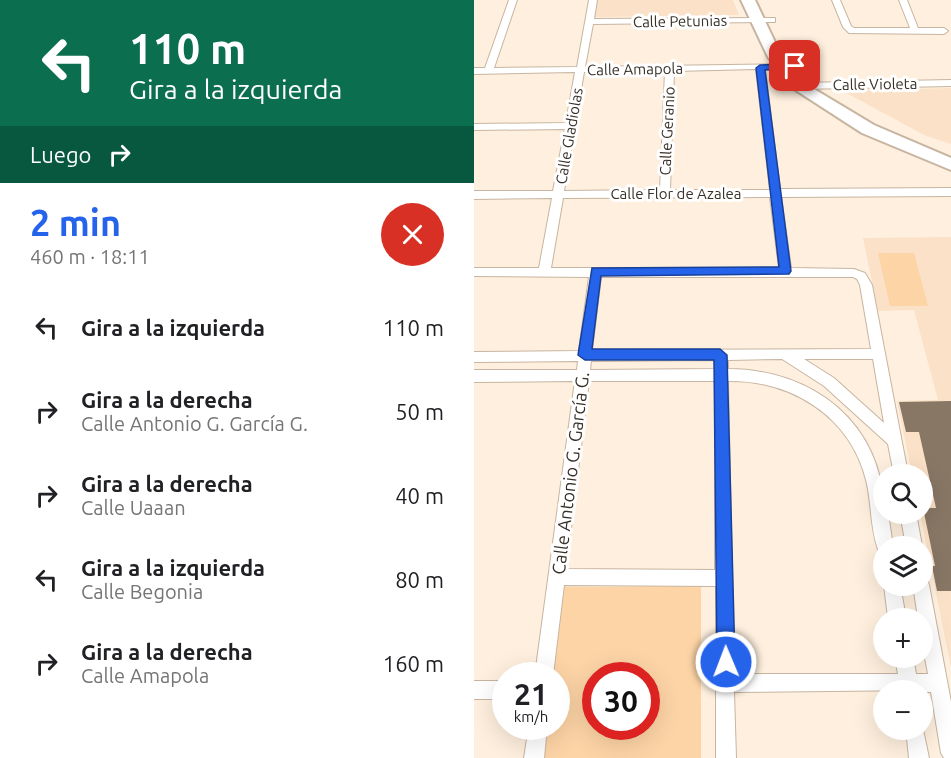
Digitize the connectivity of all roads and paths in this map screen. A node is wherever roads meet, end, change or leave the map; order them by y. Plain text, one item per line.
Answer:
1 (513, 0) edge
2 (593, 0) edge
3 (748, 0) edge
4 (762, 0) edge
5 (836, 0) edge
6 (903, 0) edge
7 (765, 20) junction
8 (589, 22) junction
9 (915, 31) junction
10 (944, 31) dead end
11 (788, 67) junction
12 (760, 68) junction
13 (580, 69) junction
14 (670, 69) junction
15 (489, 70) junction
16 (474, 71) edge
17 (951, 83) edge
18 (816, 85) junction
19 (799, 86) junction
20 (570, 126) junction
21 (474, 127) edge
22 (951, 152) edge
23 (951, 164) edge
24 (776, 192) junction
25 (951, 192) edge
26 (665, 193) junction
27 (558, 194) junction
28 (474, 195) edge
29 (544, 271) junction
30 (596, 271) junction
31 (785, 271) junction
32 (474, 272) edge
33 (784, 354) junction
34 (878, 354) junction
35 (585, 355) junction
36 (720, 355) junction
37 (474, 357) edge
38 (582, 375) junction
39 (721, 375) junction
40 (474, 376) edge
41 (896, 441) junction
42 (900, 464) edge
43 (883, 536) edge
44 (557, 577) junction
45 (725, 579) junction
46 (923, 596) edge
47 (546, 662) edge
48 (726, 683) junction
49 (938, 683) junction
50 (933, 684) edge
51 (873, 685) edge
52 (474, 690) edge
53 (492, 690) edge
54 (536, 740) edge
55 (917, 740) edge
56 (951, 753) edge
57 (534, 758) edge
58 (726, 758) edge
59 (919, 758) edge

1 - 15 street
2 - 8 street, Calle Gladiolas
3 - 7 main road
4 - 7 main road
5 - 9 street
6 - 9 street
7 - 8 street, Calle Petunias
7 - 11 main road
8 - 13 street, Calle Gladiolas
9 - 10 street
11 - 12 street, Calle Amapola
11 - 18 main road
11 - 19 main road
12 - 14 street, Calle Amapola
12 - 24 street
13 - 14 street, Calle Amapola
13 - 15 street, Calle Amapola
13 - 20 street, Calle Gladiolas
14 - 26 street, Calle Geranio
15 - 16 street, Calle Amapola
17 - 18 street, Calle Violeta
18 - 19 street, Calle Violeta
18 - 22 main road
19 - 23 main road
20 - 21 street
20 - 27 street, Calle Gladiolas
24 - 25 street, Calle Flor de Azalea
24 - 26 street, Calle Flor de Azalea
24 - 31 street
26 - 27 street, Calle Flor de Azalea
27 - 28 street, Calle Flor de Azalea
27 - 29 street, Calle Gladiolas
29 - 30 street
29 - 32 street
30 - 31 street
30 - 35 street, Calle Antonio G. García G.
31 - 34 street
33 - 34 street
33 - 36 street
33 - 41 street
34 - 41 street
35 - 36 street
35 - 37 street
35 - 38 street, Calle Antonio G. García G.
36 - 39 street
38 - 39 street
38 - 40 street
38 - 44 street, Calle Antonio G. García G.
39 - 43 street
39 - 45 street
41 - 42 street
44 - 45 street
44 - 47 street, Calle Antonio G. García G.
45 - 48 street
46 - 49 street
48 - 51 street
48 - 58 street
49 - 50 street
49 - 56 street
52 - 53 street
54 - 57 street
55 - 59 street

